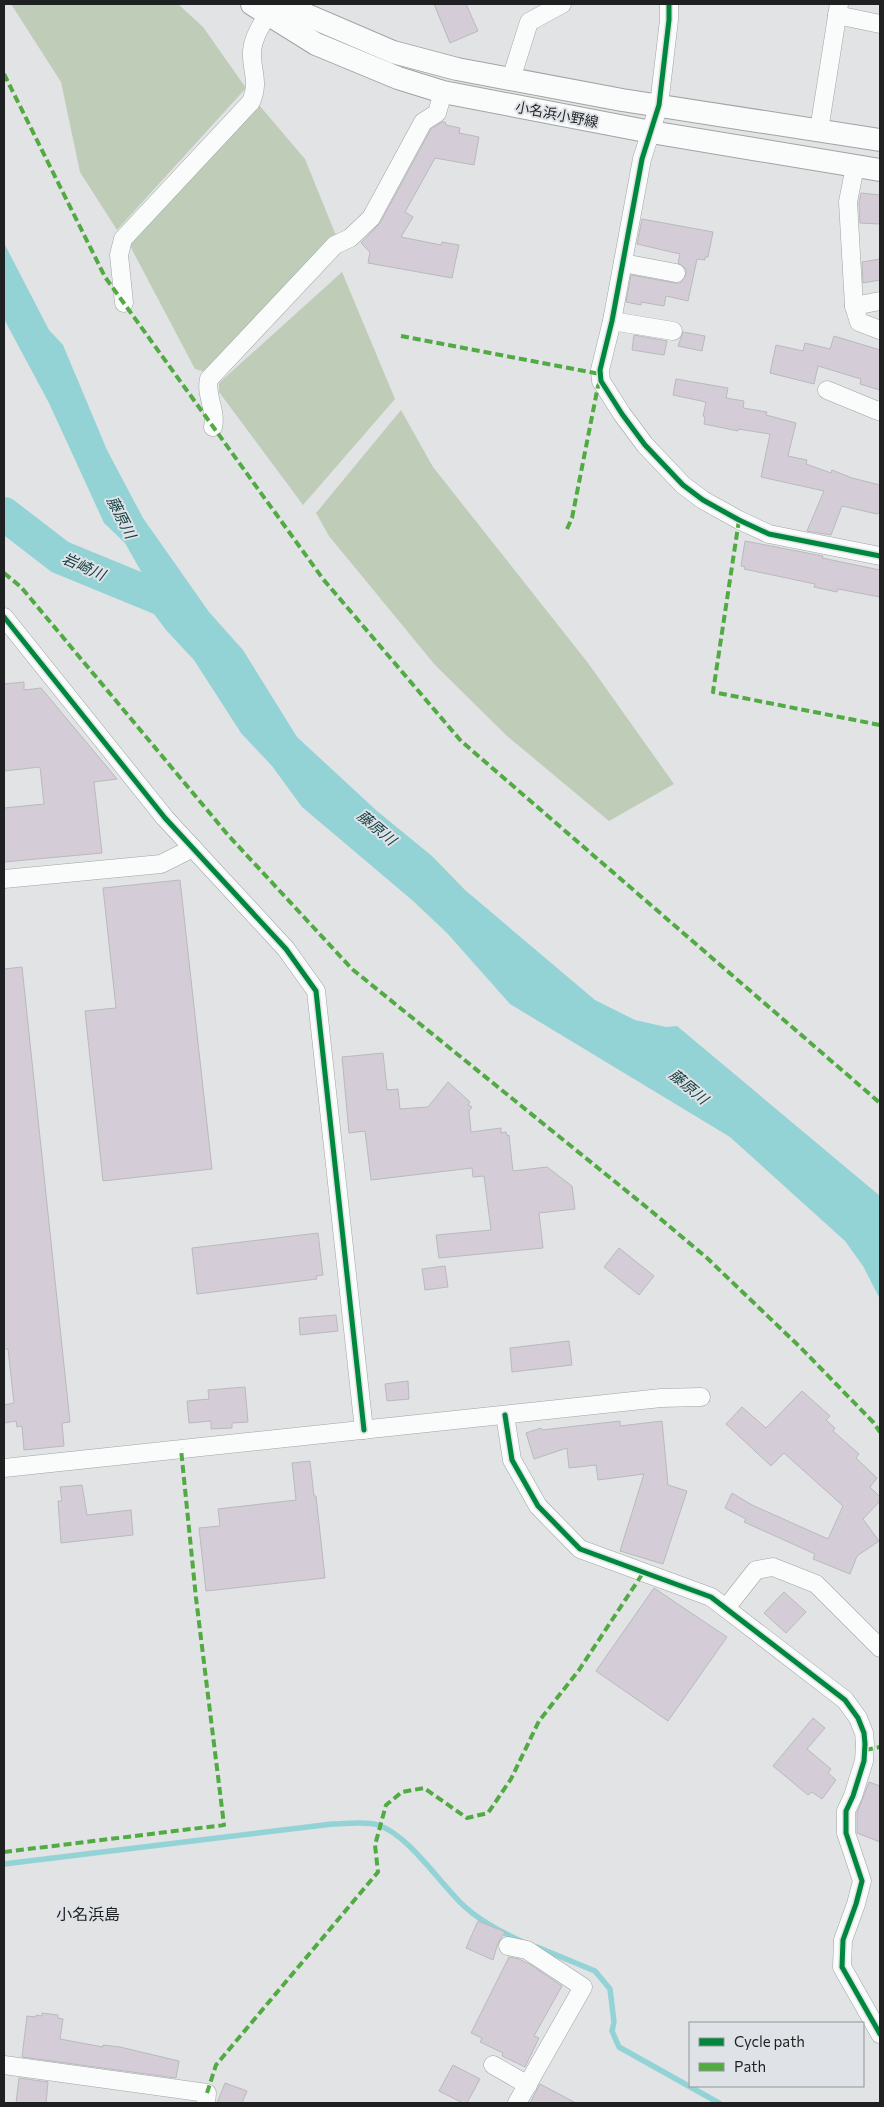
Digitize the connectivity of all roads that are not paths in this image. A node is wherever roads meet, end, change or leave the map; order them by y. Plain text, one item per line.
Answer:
1 (562, 4) edge
2 (669, 4) edge
3 (268, 8) edge
4 (838, 9) edge
5 (880, 24) edge
6 (511, 79) junction
7 (443, 92) junction
8 (660, 105) junction
9 (819, 130) junction
10 (651, 132) junction
11 (880, 140) edge
12 (855, 166) junction
13 (880, 170) edge
14 (623, 264) junction
15 (676, 272) dead end
16 (880, 301) edge
17 (124, 303) dead end
18 (854, 306) junction
19 (612, 321) junction
20 (880, 330) edge
21 (673, 331) dead end
22 (827, 390) dead end
23 (880, 410) edge
24 (213, 427) dead end
25 (880, 556) edge
26 (4, 617) edge
27 (193, 848) junction
28 (4, 879) edge
29 (701, 1397) dead end
30 (505, 1416) junction
31 (364, 1430) junction
32 (4, 1468) edge
33 (726, 1608) junction
34 (880, 1648) edge
35 (508, 1946) dead end
36 (880, 2034) edge
37 (4, 2066) edge
38 (493, 2066) dead end
39 (528, 2085) junction
40 (206, 2103) edge
41 (517, 2103) edge

1 - 6 street
2 - 8 street
3 - 6 main road, 小名浜小野線
3 - 7 main road, 小名浜小野線
3 - 17 street
4 - 5 street
4 - 9 street
6 - 8 main road, 小名浜小野線
7 - 10 main road, 小名浜小野線
7 - 24 street
8 - 9 main road, 小名浜小野線
8 - 10 street
9 - 11 main road, 小名浜小野線
10 - 12 main road, 小名浜小野線
10 - 14 street
12 - 13 main road, 小名浜小野線
12 - 18 street
14 - 15 street
14 - 19 street
16 - 18 street
18 - 20 street
19 - 21 street
19 - 25 street
22 - 23 street
26 - 27 street
27 - 28 street
27 - 31 street
29 - 30 street
30 - 31 street
30 - 33 street
31 - 32 street
33 - 34 street
33 - 36 street
35 - 39 street
37 - 40 street
38 - 39 street
39 - 41 street

